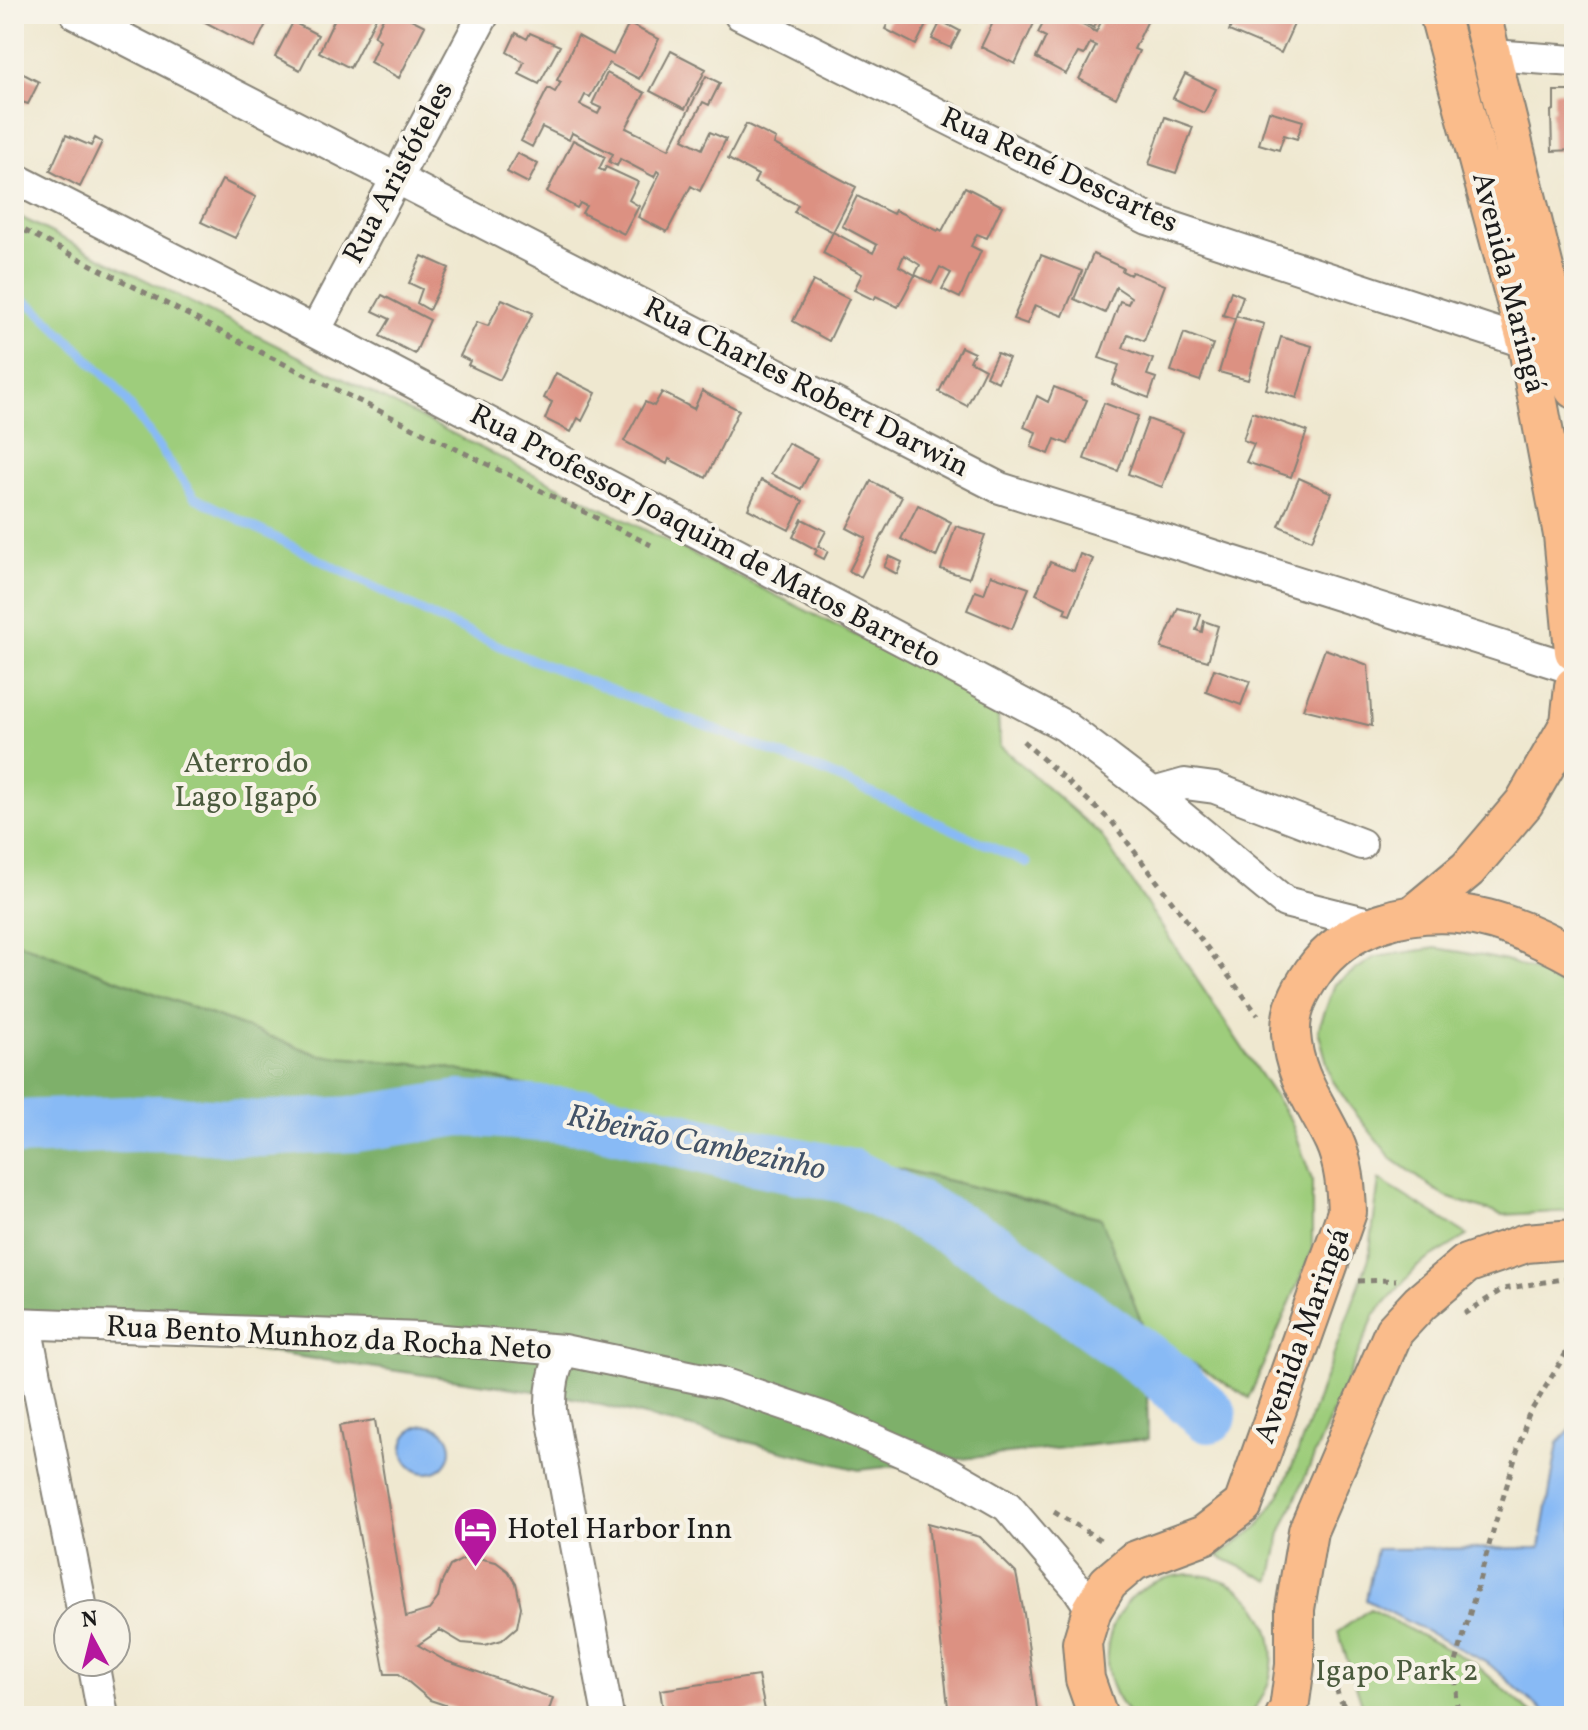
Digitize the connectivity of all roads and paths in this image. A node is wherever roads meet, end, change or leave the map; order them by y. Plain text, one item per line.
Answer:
1 (76, 14) edge
2 (484, 14) edge
3 (739, 14) edge
4 (1439, 14) edge
5 (1481, 14) edge
6 (1492, 55) junction
7 (1574, 61) edge
8 (14, 178) edge
9 (396, 178) junction
10 (14, 225) edge
11 (315, 331) junction
12 (1527, 343) junction
13 (1570, 353) edge
14 (1574, 389) edge
15 (659, 549) dead end
16 (1574, 651) edge
17 (1574, 669) edge
18 (1574, 686) edge
19 (1021, 738) dead end
20 (1153, 793) junction
21 (1361, 844) dead end
22 (1414, 914) junction
23 (1373, 924) junction
24 (1574, 956) edge
25 (1294, 1064) junction
26 (1574, 1239) edge
27 (1325, 1273) junction
28 (1574, 1277) edge
29 (1420, 1303) junction
30 (1463, 1314) dead end
31 (20, 1324) edge
32 (1574, 1347) edge
33 (563, 1350) junction
34 (80, 1598) edge
35 (1092, 1610) junction
36 (1312, 1664) junction
37 (96, 1678) edge
38 (1457, 1707) junction
39 (103, 1716) edge
40 (608, 1716) edge
41 (1098, 1716) edge
42 (1285, 1716) edge
43 (1351, 1716) edge
44 (1435, 1716) edge
45 (1468, 1716) edge

1 - 9 street, Rua Charles Robert Darwin
2 - 9 street, Rua Aristóteles
3 - 12 street, Rua René Descartes
4 - 12 main road, Avenida Maringá
5 - 6 main road, Avenida Maringá
6 - 7 street
6 - 13 main road, Avenida Maringá
8 - 11 street, Rua Professor Joaquim de Matos Barreto
9 - 11 street, Rua Aristóteles
9 - 17 street, Rua Charles Robert Darwin
10 - 15 path
11 - 20 street, Rua Professor Joaquim de Matos Barreto
12 - 16 main road, Avenida Maringá
13 - 14 main road, Avenida Maringá
18 - 22 main road, Avenida Maringá
19 - 25 path
20 - 21 street
20 - 23 street, Rua Professor Joaquim de Matos Barreto
22 - 23 main road, Avenida Maringá
22 - 24 main road, Avenida Maringá
23 - 25 main road, Avenida Maringá
25 - 27 main road, Avenida Maringá
26 - 29 main road
27 - 29 path
27 - 35 main road, Avenida Maringá
28 - 30 path
29 - 36 main road
31 - 33 street, Rua Bento Munhoz da Rocha Neto
31 - 34 street
32 - 38 path
33 - 35 street, Rua Bento Munhoz da Rocha Neto
33 - 40 street
35 - 41 main road
36 - 42 main road
36 - 43 path
37 - 39 street
38 - 44 path
38 - 45 path

